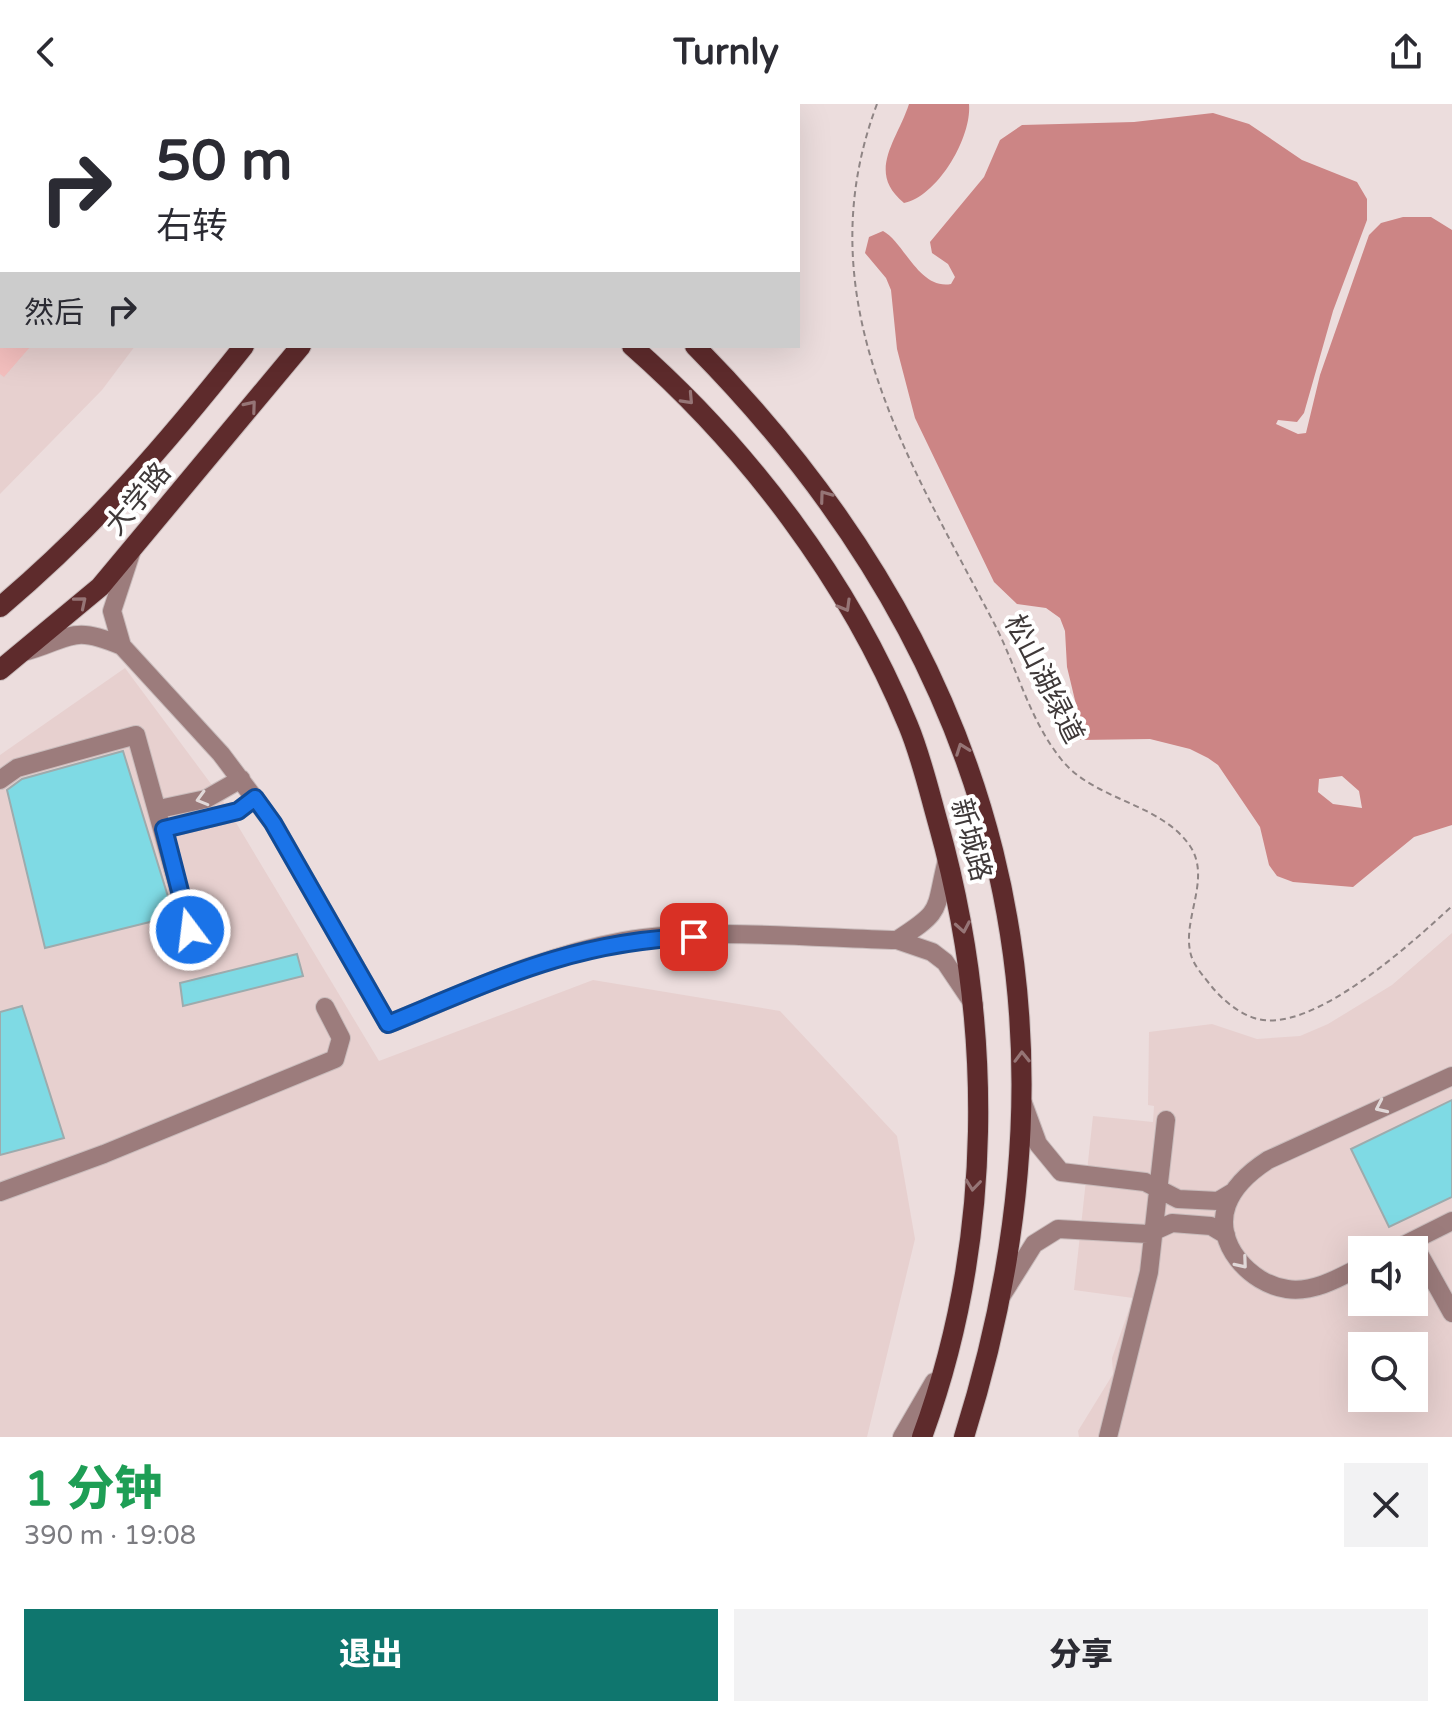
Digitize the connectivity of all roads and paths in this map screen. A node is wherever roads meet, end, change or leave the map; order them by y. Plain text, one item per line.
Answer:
1 (877, 104) edge
2 (242, 348) edge
3 (299, 348) edge
4 (634, 348) edge
5 (697, 348) edge
6 (133, 548) junction
7 (0, 607) edge
8 (122, 646) junction
9 (20, 653) junction
10 (0, 670) edge
11 (241, 779) junction
12 (0, 780) edge
13 (255, 798) junction
14 (159, 809) junction
15 (164, 829) junction
16 (948, 858) junction
17 (1452, 906) edge
18 (190, 930) dead end
19 (897, 940) junction
20 (974, 1006) junction
21 (325, 1007) dead end
22 (1452, 1076) edge
23 (1022, 1101) junction
24 (1166, 1120) dead end
25 (1157, 1187) junction
26 (0, 1192) edge
27 (1233, 1192) junction
28 (1452, 1221) edge
29 (1154, 1231) junction
30 (1226, 1235) junction
31 (1422, 1236) edge
32 (1428, 1270) edge
33 (1348, 1272) edge
34 (1002, 1295) junction
35 (1452, 1313) edge
36 (946, 1362) junction
37 (980, 1384) junction
38 (902, 1437) edge
39 (922, 1437) edge
40 (964, 1437) edge
41 (978, 1437) edge
42 (1108, 1437) edge

1 - 17 path, 松山湖绿道
2 - 7 main road, 大学路
6 -> 3 main road, 大学路
4 -> 16 main road, 新城路
23 -> 5 main road, 新城路
6 - 8 street
9 -> 6 main road, 大学路
8 - 9 street
8 - 11 street
9 - 10 main road, 大学路
11 - 13 street
11 -> 14 street
12 - 14 street
13 - 15 street
13 - 19 street
14 - 15 street
15 - 18 street
16 - 19 street
16 -> 20 main road, 新城路
19 - 20 street
20 -> 36 main road, 新城路
21 - 26 street
22 -> 27 street
23 - 25 street
23 - 34 main road, 新城路
24 - 25 street
25 - 27 street
25 - 29 street
27 - 30 street
28 - 31 street
29 - 30 street
29 - 34 street
29 - 42 street
30 -> 33 street
32 - 35 street
34 - 37 main road, 新城路
36 - 38 street
36 - 39 main road, 新城路
37 - 40 main road, 新城路
37 - 41 main road

